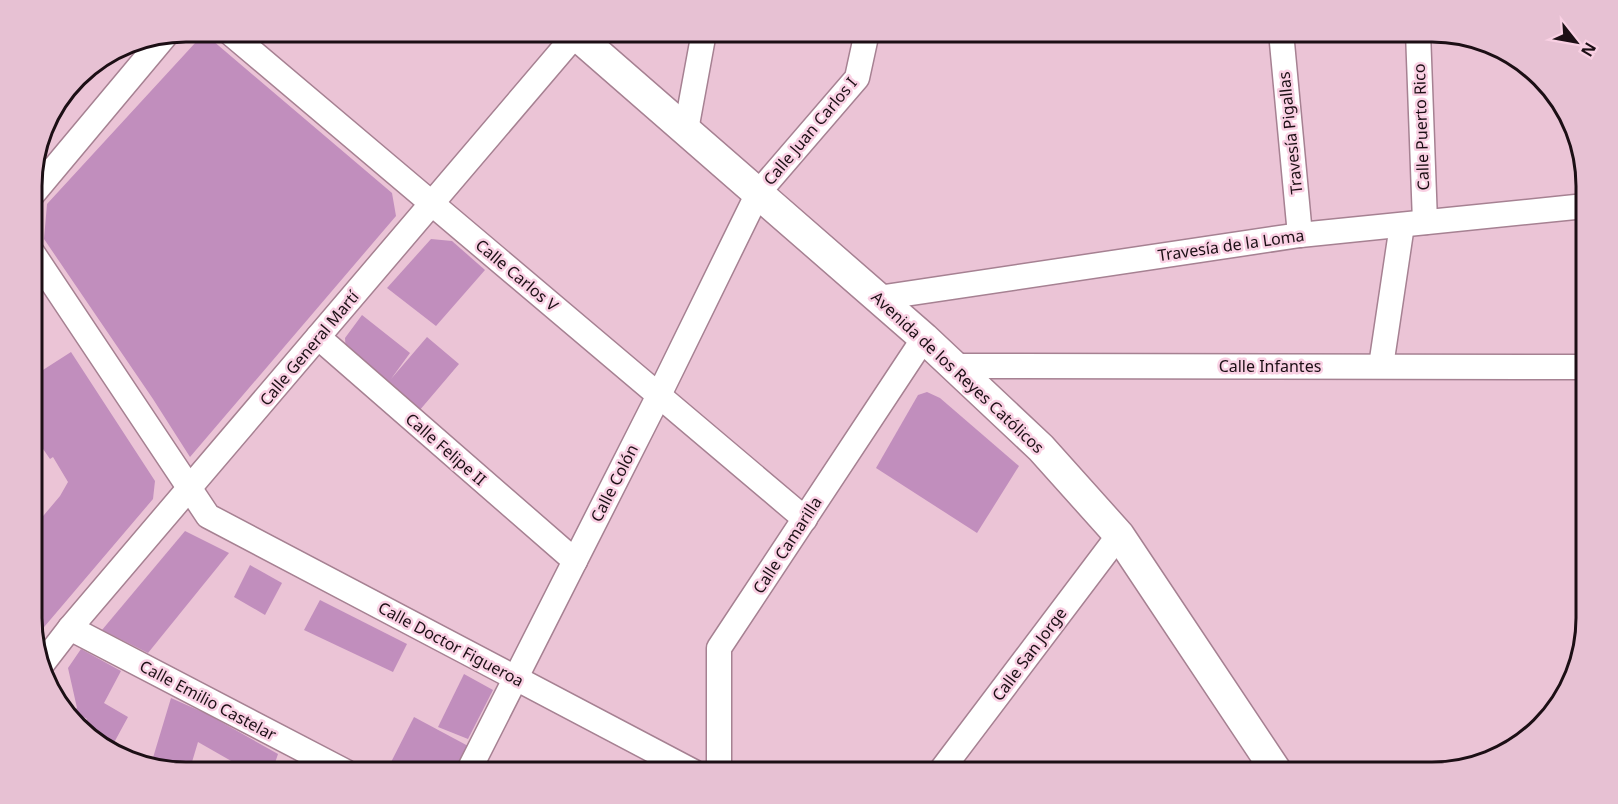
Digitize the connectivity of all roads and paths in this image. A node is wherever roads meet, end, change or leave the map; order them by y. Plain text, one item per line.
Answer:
1 (241, 42) edge
2 (567, 42) edge
3 (584, 42) edge
4 (702, 42) edge
5 (865, 42) edge
6 (1282, 42) edge
7 (1418, 42) edge
8 (157, 45) edge
9 (686, 130) junction
10 (42, 183) edge
11 (758, 193) junction
12 (432, 204) junction
13 (1576, 207) edge
14 (1413, 223) junction
15 (1300, 235) junction
16 (42, 267) edge
17 (878, 298) junction
18 (318, 338) junction
19 (924, 338) junction
20 (953, 366) junction
21 (1381, 366) junction
22 (1576, 367) edge
23 (659, 395) junction
24 (189, 489) junction
25 (805, 519) junction
26 (1119, 535) junction
27 (575, 561) junction
28 (70, 628) junction
29 (49, 659) edge
30 (515, 678) junction
31 (327, 762) edge
32 (473, 762) edge
33 (675, 762) edge
34 (719, 762) edge
35 (948, 762) edge
36 (1270, 762) edge

1 - 12 street, Calle Carlos V
2 - 12 street, Calle General Martí
3 - 9 street, Avenida de los Reyes Católicos
4 - 9 street
5 - 11 street, Calle Juan Carlos I
6 - 15 street, Travesía Pigallas
7 - 14 street, Calle Puerto Rico
8 - 10 street
9 - 11 street, Avenida de los Reyes Católicos
11 - 17 street, Avenida de los Reyes Católicos
11 - 23 street, Calle Colón
12 - 18 street, Calle General Martí
12 - 23 street, Calle Carlos V
13 - 14 street, Travesía de la Loma
14 - 15 street, Travesía de la Loma
14 - 21 street, Calle Puerto Rico
15 - 17 street, Travesía de la Loma
16 - 24 street
17 - 19 street, Avenida de los Reyes Católicos
18 - 24 street, Calle General Martí
18 - 27 street, Calle Felipe II
19 - 20 street, Avenida de los Reyes Católicos
19 - 25 street, Calle Camarilla
20 - 21 street, Calle Infantes
20 - 26 street, Avenida de los Reyes Católicos
21 - 22 street, Calle Infantes
23 - 25 street, Calle Carlos V
23 - 27 street, Calle Colón
24 - 28 street, Calle General Martí
24 - 30 street, Calle Doctor Figueroa
25 - 34 street, Calle Camarilla
26 - 35 street, Calle San Jorge
26 - 36 street, Avenida de los Reyes Católicos
27 - 30 street, Calle Colón
28 - 29 street, Calle General Martí
28 - 31 street, Calle Emilio Castelar
30 - 32 street, Calle Colón
30 - 33 street, Calle Doctor Figueroa

